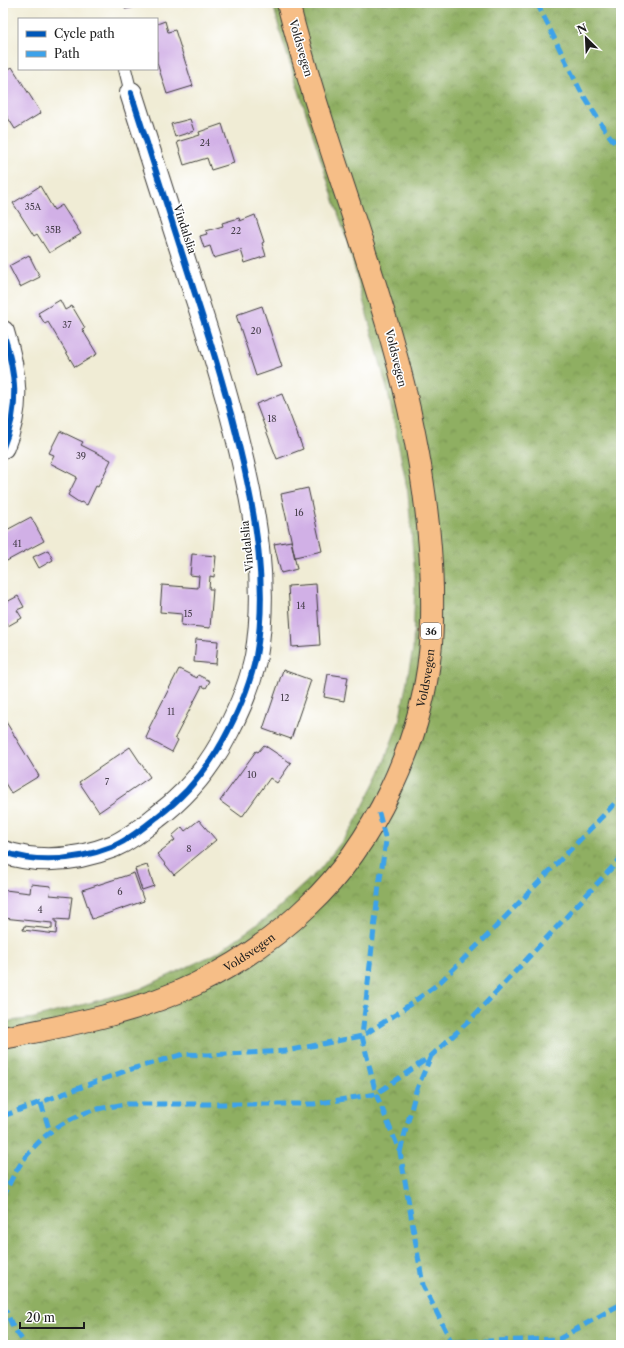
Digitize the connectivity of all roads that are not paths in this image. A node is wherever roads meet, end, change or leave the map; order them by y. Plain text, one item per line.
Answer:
1 (288, 3) edge
2 (125, 70) edge
3 (131, 93) joint
4 (3, 332) edge
5 (3, 447) edge
6 (3, 852) edge
7 (3, 1038) edge

1 - 7 highway, Voldsvegen / 36
2 - 3 lane, Vindalslia
3 - 6 street, Vindalslia
4 - 5 street

